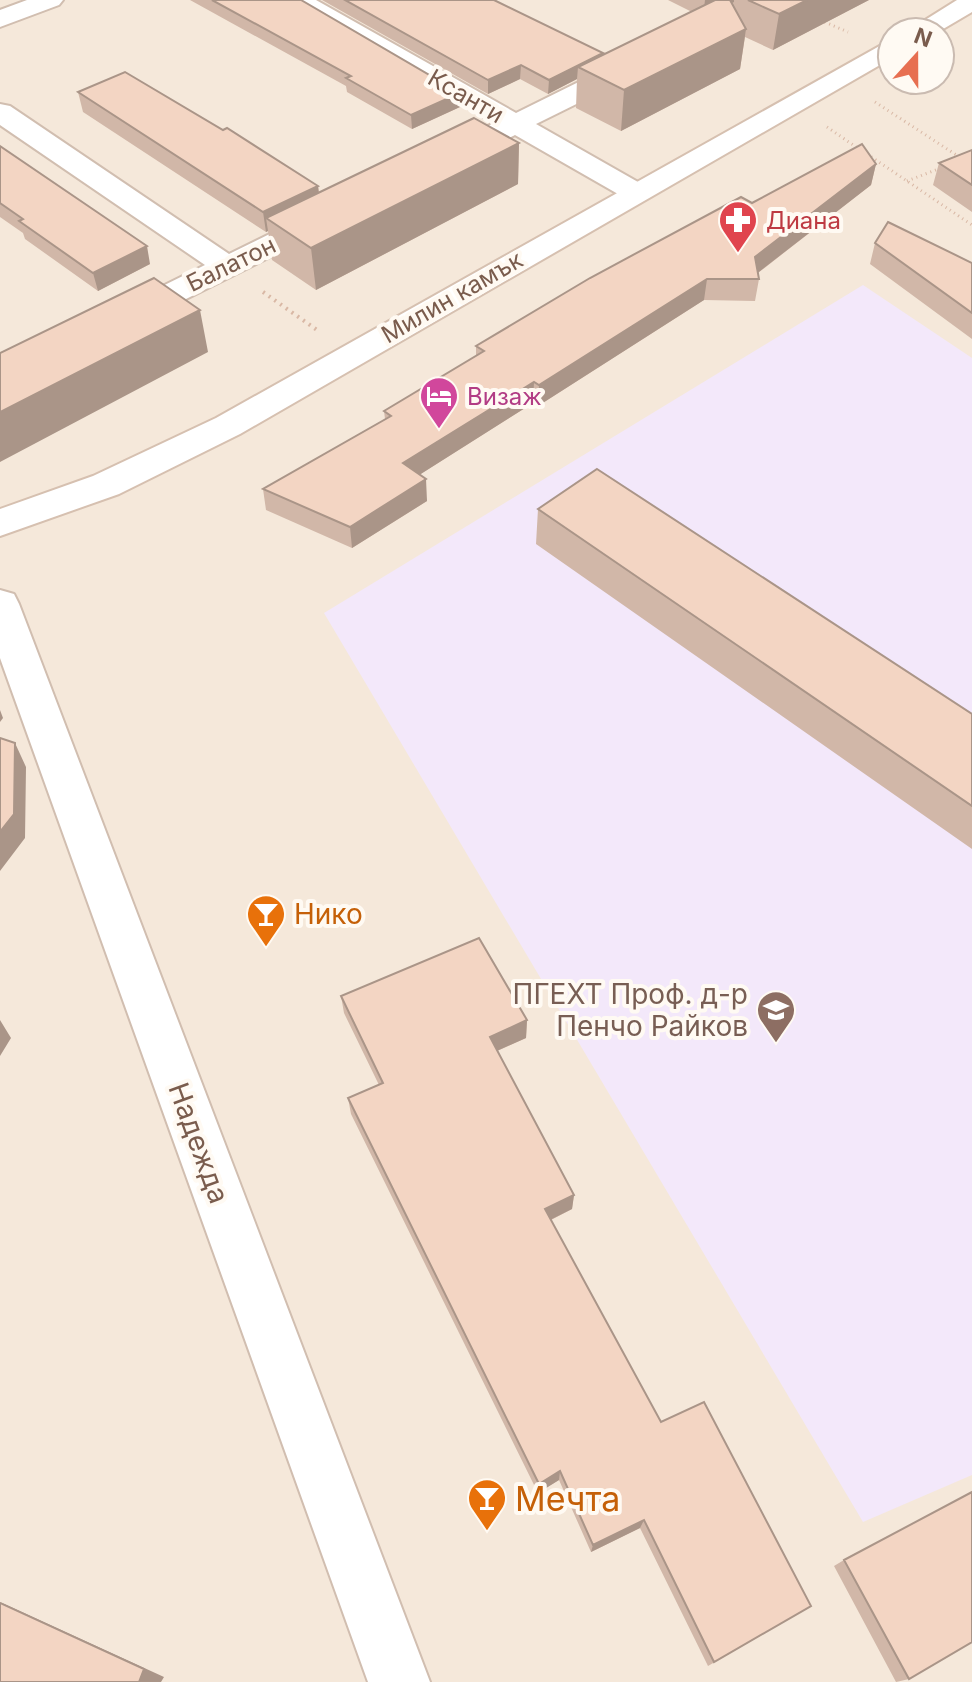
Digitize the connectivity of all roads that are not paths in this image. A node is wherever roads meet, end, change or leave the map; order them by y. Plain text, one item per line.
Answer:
1 (50, 0) edge
2 (298, 0) edge
3 (972, 2) edge
4 (947, 16) edge
5 (0, 19) edge
6 (654, 55) edge
7 (876, 56) edge
8 (0, 112) edge
9 (516, 124) junction
10 (419, 171) edge
11 (635, 192) junction
12 (350, 205) edge
13 (226, 266) junction
14 (99, 330) edge
15 (0, 523) edge
16 (0, 604) edge
17 (399, 1682) edge

1 - 5 street
2 - 9 street, Ксанти
3 - 4 street
6 - 9 street
7 - 11 street, Милин камък
8 - 13 street
9 - 10 street
9 - 11 street, Ксанти
11 - 15 street, Милин камък
12 - 13 street, Балатон
13 - 14 street, Балатон
16 - 17 street, Надежда

